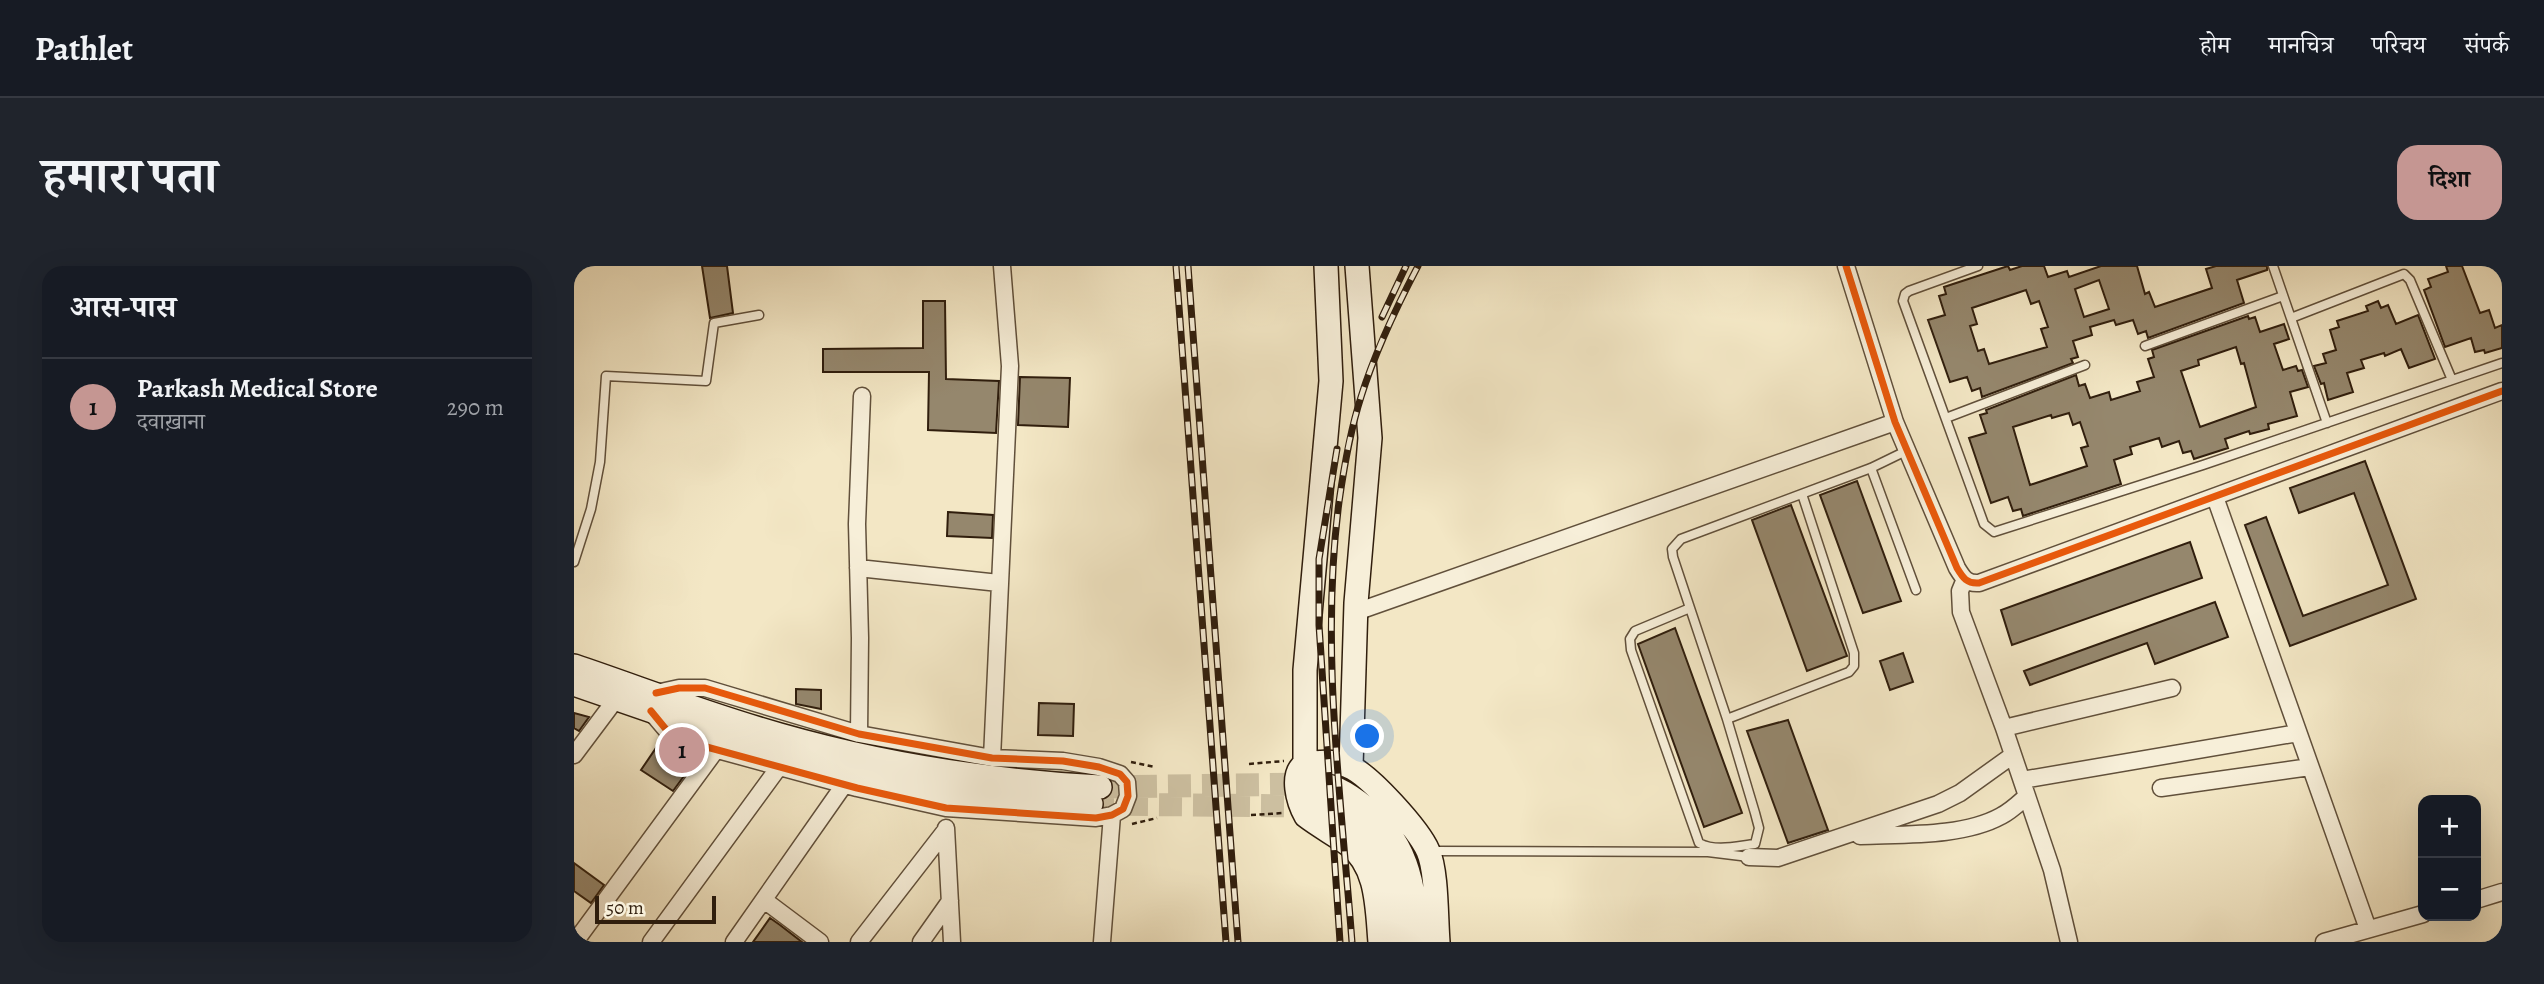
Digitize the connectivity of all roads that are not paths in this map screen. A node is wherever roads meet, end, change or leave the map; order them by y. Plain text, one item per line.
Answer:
1 (1002, 266) edge
2 (1326, 266) edge
3 (1357, 266) edge
4 (1978, 266) edge
5 (2273, 266) edge
6 (1850, 267) edge
7 (2283, 296) junction
8 (759, 315) dead end
9 (2291, 318) junction
10 (2145, 346) dead end
11 (2502, 363) edge
12 (2085, 365) dead end
13 (2452, 380) junction
14 (2502, 391) edge
15 (862, 396) dead end
16 (1946, 418) junction
17 (1895, 422) junction
18 (2327, 423) junction
19 (1906, 451) junction
20 (1871, 468) junction
21 (1802, 494) junction
22 (2215, 497) junction
23 (574, 562) edge
24 (858, 568) junction
25 (1965, 579) junction
26 (999, 583) junction
27 (1916, 590) dead end
28 (1690, 608) junction
29 (1356, 612) junction
30 (574, 666) edge
31 (574, 684) edge
32 (2172, 688) dead end
33 (616, 699) junction
34 (653, 702) junction
35 (1727, 719) junction
36 (2004, 728) junction
37 (2298, 733) junction
38 (859, 734) junction
39 (716, 750) junction
40 (574, 755) edge
41 (2013, 755) junction
42 (992, 758) junction
43 (779, 767) junction
44 (1351, 767) junction
45 (2311, 767) junction
46 (2022, 780) junction
47 (844, 785) junction
48 (1298, 785) junction
49 (2161, 788) dead end
50 (1095, 795) tunnel mouth
51 (2027, 796) junction
52 (946, 808) junction
53 (1112, 815) junction
54 (946, 831) junction
55 (1838, 836) junction
56 (1428, 851) junction
57 (1749, 857) joint
58 (2502, 892) edge
59 (2481, 898) edge
60 (764, 900) junction
61 (950, 901) junction
62 (2418, 915) edge
63 (2368, 929) junction
64 (575, 942) edge
65 (651, 942) edge
66 (734, 942) edge
67 (820, 942) edge
68 (859, 942) edge
69 (921, 942) edge
70 (952, 942) edge
71 (1102, 942) edge
72 (1380, 942) edge
73 (1400, 942) edge
74 (1419, 942) edge
75 (1438, 942) edge
76 (2069, 942) edge
77 (2324, 942) edge

1 - 26 street
2 - 48 street
3 - 29 street
4 - 16 lane
5 - 7 lane
6 - 17 street
7 - 9 lane
7 - 10 lane
8 - 23 lane
9 - 13 lane
9 - 18 lane
11 - 13 lane
12 - 16 lane
13 - 18 lane
14 - 22 street
15 - 24 street
16 - 18 lane
17 - 19 street
17 - 29 street
19 - 20 lane
19 - 25 street
20 - 21 lane
20 - 27 lane
21 - 28 lane
21 - 35 lane
22 - 25 street
22 - 37 street
24 - 26 street
24 - 38 street
25 - 36 street
26 - 42 street
28 - 35 lane
28 - 35 lane
29 - 44 street
30 - 34 street
31 - 33 street
32 - 36 street
33 - 34 street
33 - 40 street
34 - 38 street
34 - 39 street
34 - 50 street
36 - 41 street
37 - 45 street
37 - 46 street
38 - 42 street
39 - 43 street
39 - 64 street
41 - 46 street
41 - 55 street
42 - 53 street
43 - 47 street
43 - 65 street
44 - 48 street
44 - 56 street
45 - 49 street
45 - 63 street
46 - 51 street
47 - 52 street
47 - 60 street
48 - 72 street
48 - 73 street
48 - 74 street
51 - 55 street
51 - 76 street
52 - 53 street
52 - 54 street
53 - 71 street
54 - 61 street
54 - 68 street
55 - 57 street
56 - 57 lane
56 - 75 street
58 - 59 street
60 - 66 street
60 - 67 street
61 - 69 street
61 - 70 street
62 - 63 street
63 - 77 street

